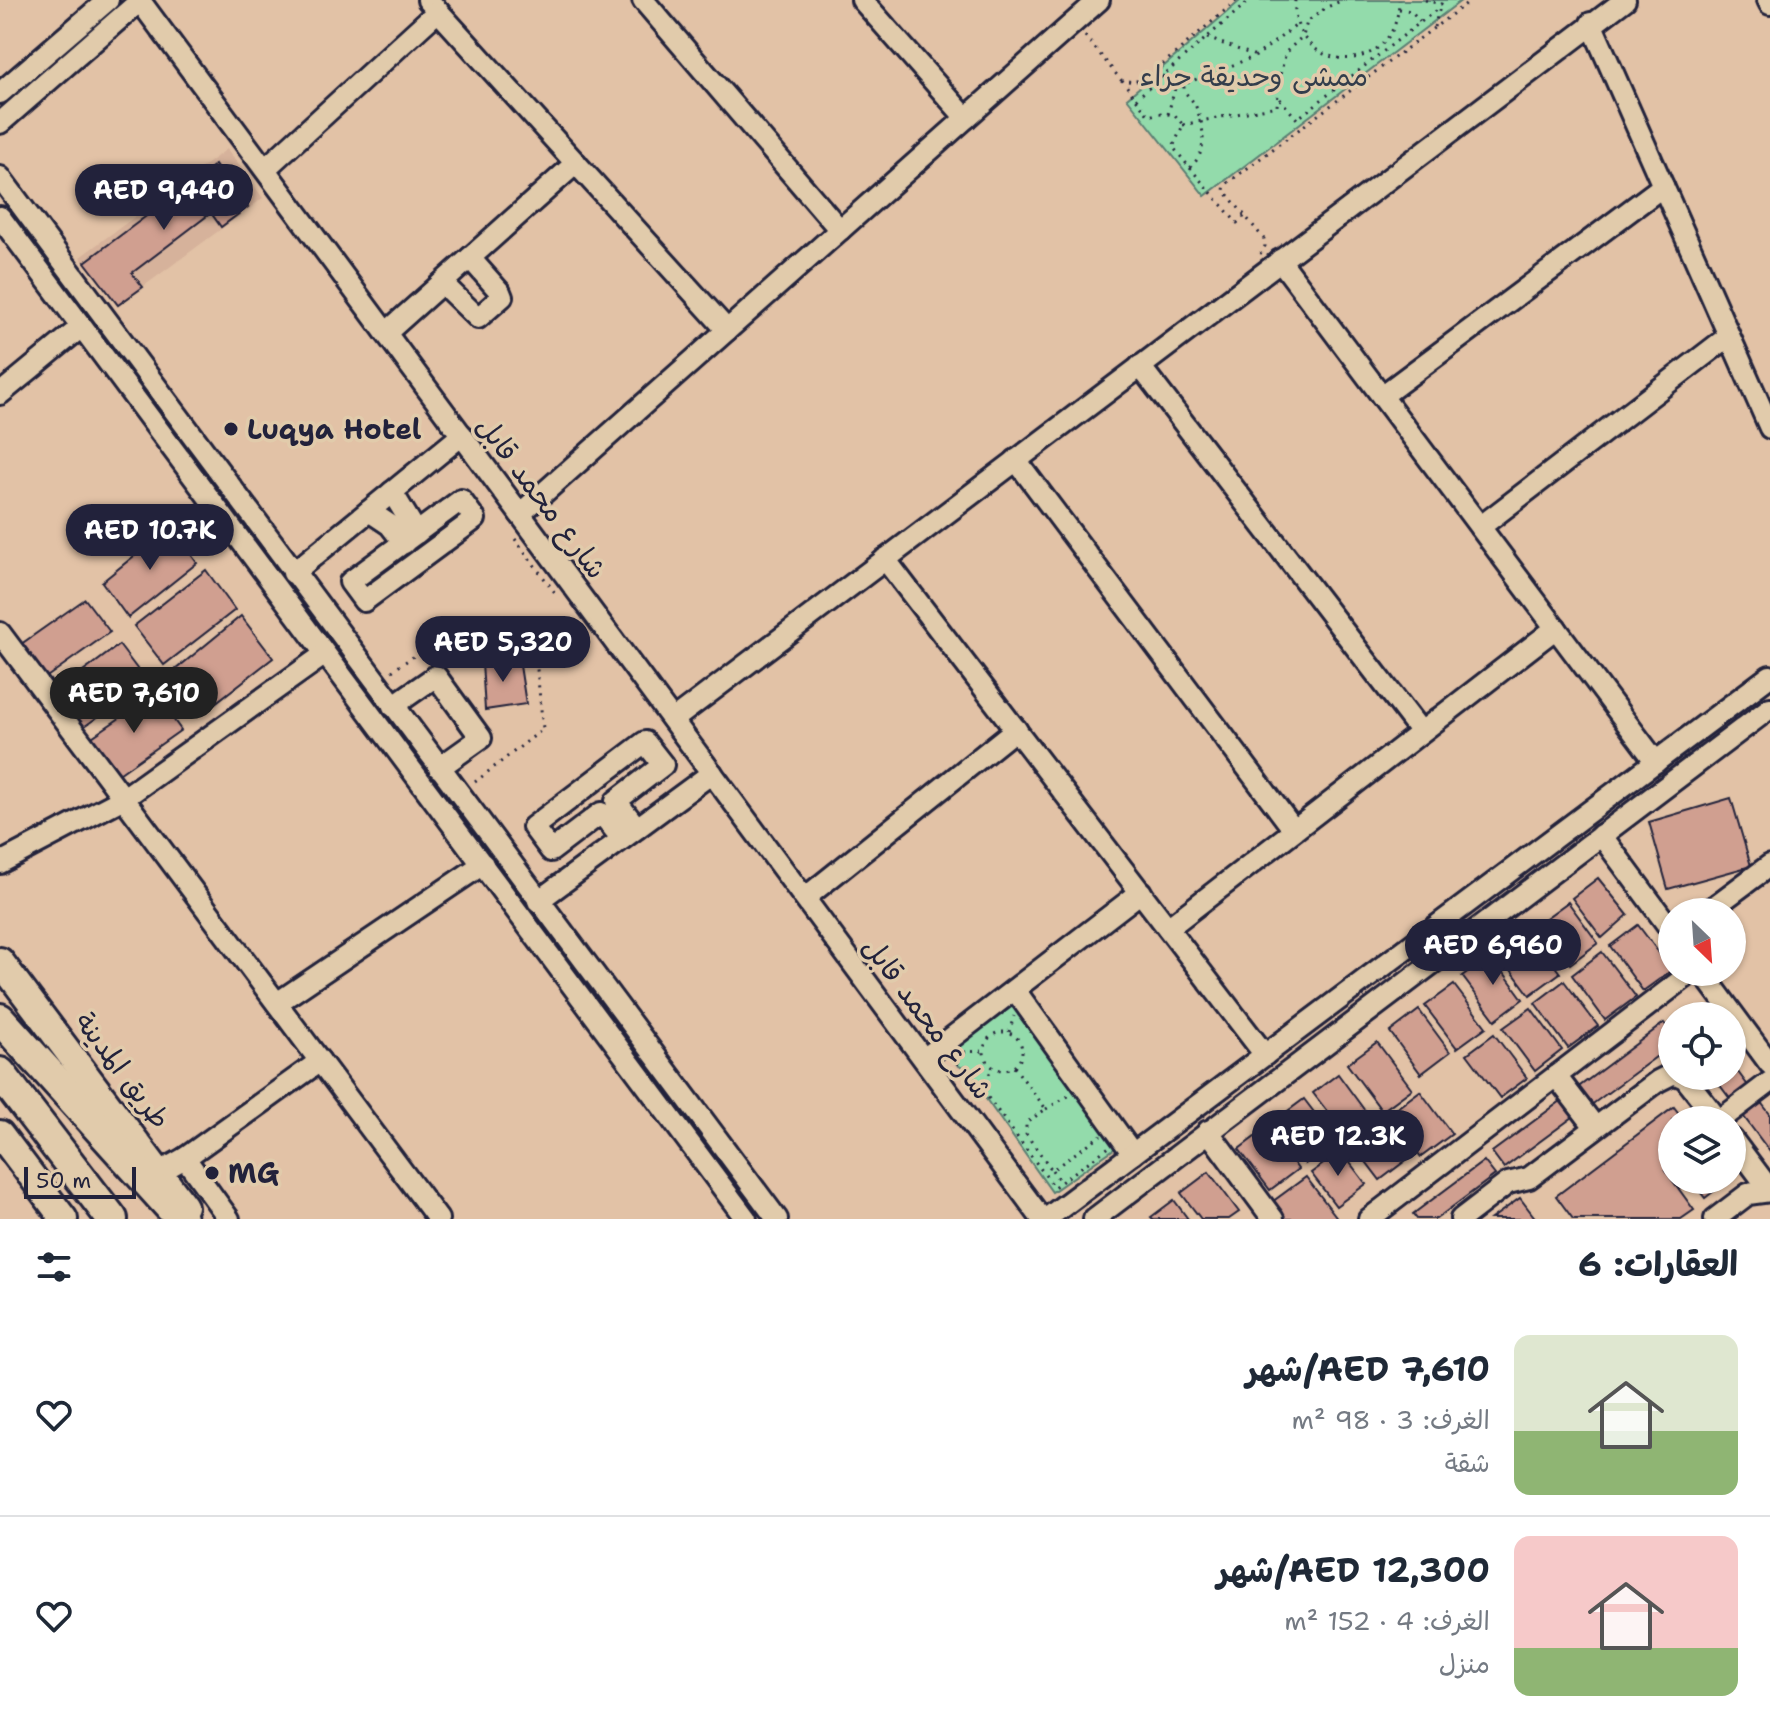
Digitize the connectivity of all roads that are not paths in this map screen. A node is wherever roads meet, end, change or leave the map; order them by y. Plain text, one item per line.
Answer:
1 (108, 0) edge
2 (643, 0) edge
3 (862, 0) edge
4 (1625, 0) edge
5 (140, 1) edge
6 (1087, 4) edge
7 (433, 6) edge
8 (1591, 23) junction
9 (0, 93) edge
10 (966, 118) junction
11 (0, 123) edge
12 (576, 163) junction
13 (265, 169) junction
14 (0, 177) edge
15 (1663, 186) junction
16 (0, 217) edge
17 (840, 230) junction
18 (470, 258) junction
19 (1280, 260) junction
20 (442, 283) junction
21 (80, 328) junction
22 (727, 330) junction
23 (386, 333) junction
24 (1729, 336) junction
25 (1140, 366) junction
26 (0, 394) edge
27 (1382, 396) junction
28 (1770, 428) edge
29 (462, 435) junction
30 (195, 442) junction
31 (177, 456) junction
32 (1016, 460) junction
33 (392, 492) junction
34 (369, 511) junction
35 (520, 514) junction
36 (1480, 527) junction
37 (411, 538) junction
38 (885, 559) junction
39 (293, 573) junction
40 (1556, 628) junction
41 (0, 633) edge
42 (325, 654) junction
43 (1770, 676) edge
44 (393, 706) junction
45 (1770, 708) edge
46 (673, 720) junction
47 (1016, 729) junction
48 (1421, 732) junction
49 (1656, 762) junction
50 (439, 768) junction
51 (712, 773) junction
52 (124, 798) junction
53 (609, 807) junction
54 (1294, 830) junction
55 (629, 834) junction
56 (1601, 835) junction
57 (0, 863) edge
58 (483, 864) junction
59 (1770, 865) edge
60 (1141, 892) junction
61 (805, 898) junction
62 (1726, 898) edge
63 (538, 901) junction
64 (1658, 912) edge
65 (1168, 928) junction
66 (0, 961) edge
67 (1674, 986) edge
68 (1712, 986) edge
69 (1015, 990) junction
70 (277, 1003) junction
71 (0, 1020) edge
72 (1265, 1055) junction
73 (924, 1059) junction
74 (320, 1061) junction
75 (1770, 1064) edge
76 (0, 1073) edge
77 (1556, 1076) junction
78 (1658, 1081) edge
79 (1770, 1082) edge
80 (0, 1089) edge
81 (1695, 1090) edge
82 (1708, 1106) edge
83 (1738, 1106) edge
84 (1595, 1127) junction
85 (1208, 1131) junction
86 (0, 1134) edge
87 (1133, 1154) junction
88 (185, 1158) junction
89 (1746, 1158) edge
90 (160, 1172) junction
91 (1770, 1190) edge
92 (64, 1219) edge
93 (85, 1219) edge
94 (112, 1219) edge
95 (153, 1219) edge
96 (181, 1219) edge
97 (192, 1219) edge
98 (229, 1219) edge
99 (438, 1219) edge
100 (746, 1219) edge
101 (777, 1219) edge
102 (1044, 1219) edge
103 (1094, 1219) edge
104 (1273, 1219) edge
105 (1369, 1219) edge
106 (1461, 1219) edge
107 (1715, 1219) edge

1 - 9 street
2 - 17 street
3 - 10 street
4 - 8 street
5 - 11 street
5 - 13 street, شارع محمد قابل
6 - 10 street
7 - 12 street
7 - 13 street
8 - 15 street
8 - 19 street
10 - 17 street
12 - 18 street
12 - 22 street
13 - 23 street, شارع محمد قابل
14 - 30 street
15 - 24 street
15 - 27 street
16 - 21 street
17 - 22 street
18 - 20 street
18 - 20 street
19 - 25 street
19 - 27 street
20 - 23 street
21 - 26 street
21 - 31 street
22 - 35 street
23 - 29 street, شارع محمد قابل
24 - 28 street
24 - 36 street
25 - 32 street
25 - 48 street
27 - 36 street
29 - 33 street
29 - 35 street, شارع محمد قابل
30 - 31 street
30 - 39 street
31 - 42 street
32 - 38 street
32 - 54 street
33 - 34 street
33 - 37 street
34 - 37 street
34 - 39 street
35 - 46 street, شارع محمد قابل
36 - 40 street
37 - 37 street
38 - 46 street
38 - 47 street
39 - 44 street
40 - 48 street
40 - 49 street
41 - 52 street
42 - 52 street
42 - 58 street
43 - 49 street
44 - 50 street
44 - 50 street
45 - 56 street
46 - 51 street, شارع محمد قابل
47 - 60 street
47 - 61 street
48 - 54 street
49 - 72 street
50 - 63 street
51 - 55 street
51 - 61 street, شارع محمد قابل
52 - 57 street
52 - 70 street
53 - 53 street
53 - 55 street
54 - 65 street
55 - 63 street
56 - 64 street
56 - 85 street
58 - 70 street
58 - 100 street
59 - 62 street
60 - 65 street
60 - 69 street
61 - 73 street, شارع محمد قابل
63 - 101 street
65 - 72 street
66 - 90 main road, طريق المدينة
67 - 77 street
68 - 75 street
69 - 73 street
69 - 87 street
70 - 74 street
71 - 95 highway
71 - 96 highway
72 - 87 street
73 - 102 street, شارع محمد قابل
74 - 88 street
74 - 99 street
76 - 94 highway
77 - 84 street
77 - 105 street
78 - 84 street
79 - 83 street
80 - 93 highway
81 - 82 street
84 - 106 street
85 - 103 street
85 - 104 street
86 - 92 main road
87 - 102 street
88 - 90 street
88 - 98 street
89 - 91 street
90 - 97 main road, طريق المدينة
91 - 107 street

